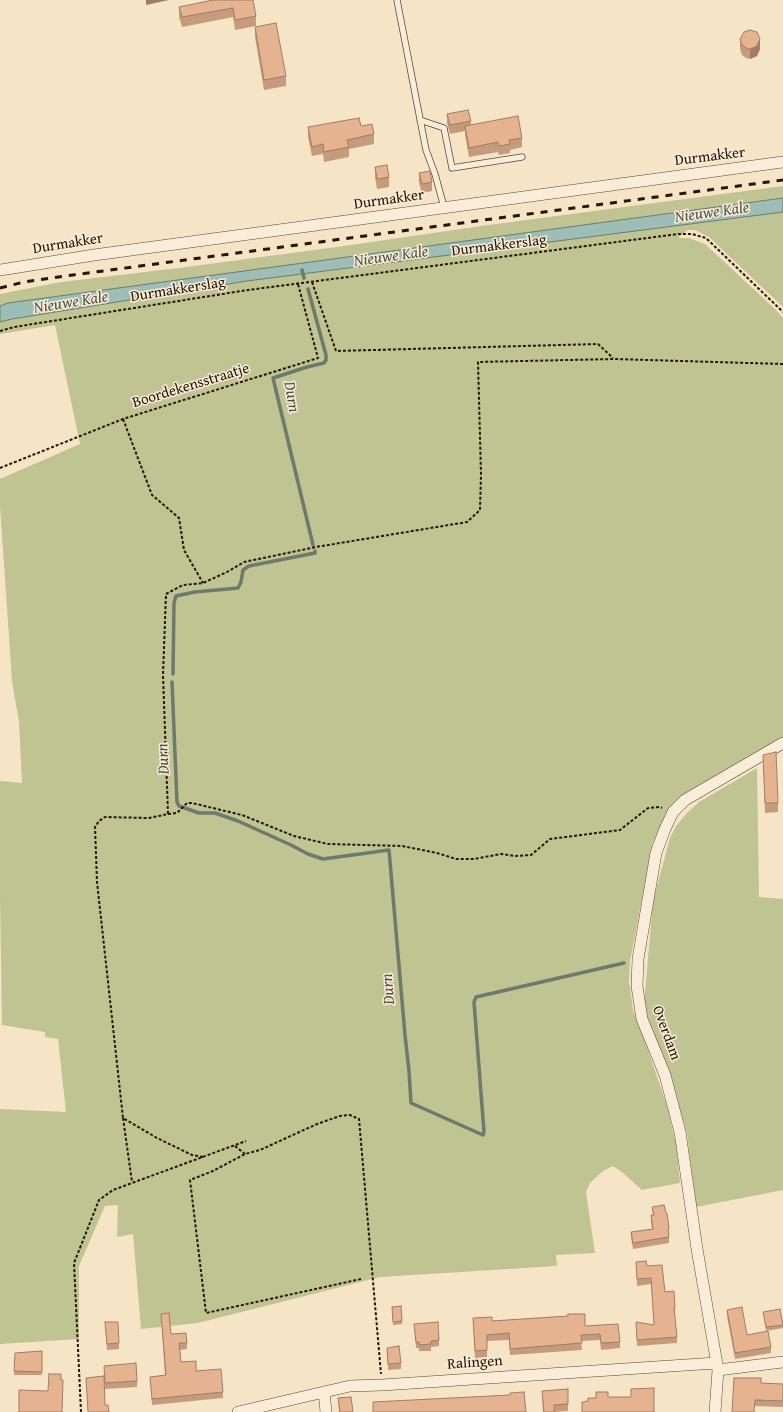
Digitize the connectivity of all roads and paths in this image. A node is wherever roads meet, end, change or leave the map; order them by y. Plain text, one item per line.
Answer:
1 (397, 0) edge
2 (420, 120) junction
3 (522, 157) dead end
4 (783, 162) edge
5 (444, 207) junction
6 (0, 270) edge
7 (312, 282) junction
8 (298, 284) junction
9 (783, 312) edge
10 (0, 331) edge
11 (614, 359) junction
12 (783, 364) edge
13 (123, 419) junction
14 (0, 468) edge
15 (203, 583) junction
16 (783, 743) edge
17 (673, 812) junction
18 (168, 814) junction
19 (124, 1118) junction
20 (246, 1141) dead end
21 (235, 1146) junction
22 (245, 1154) junction
23 (203, 1157) junction
24 (132, 1183) junction
25 (361, 1278) dead end
26 (783, 1362) edge
27 (717, 1366) junction
28 (382, 1385) junction
29 (324, 1392) junction
30 (81, 1412) edge
31 (238, 1412) edge
32 (326, 1412) edge
33 (715, 1412) edge

1 - 2 lane
2 - 3 lane
2 - 5 lane
4 - 5 street, Durmakker
5 - 6 street, Durmakker
7 - 8 path, Durmakkerslag
7 - 9 path, Durmakkerslag
7 - 11 path
8 - 10 path, Durmakkerslag
8 - 13 path, Boordekensstraatje
11 - 12 path
11 - 15 path
13 - 14 path, Boordekensstraatje
13 - 15 path
15 - 18 path
16 - 17 street, Overdam
17 - 18 path
17 - 27 street, Overdam
18 - 19 path
19 - 23 path
19 - 24 path
20 - 21 path
21 - 22 path
21 - 23 path
22 - 25 path
22 - 28 path
23 - 24 path
24 - 30 path
26 - 27 street, Ralingen
27 - 28 street, Ralingen
27 - 33 street, Overdam
28 - 29 street, Ralingen
29 - 31 street, Ralingen
29 - 32 street

